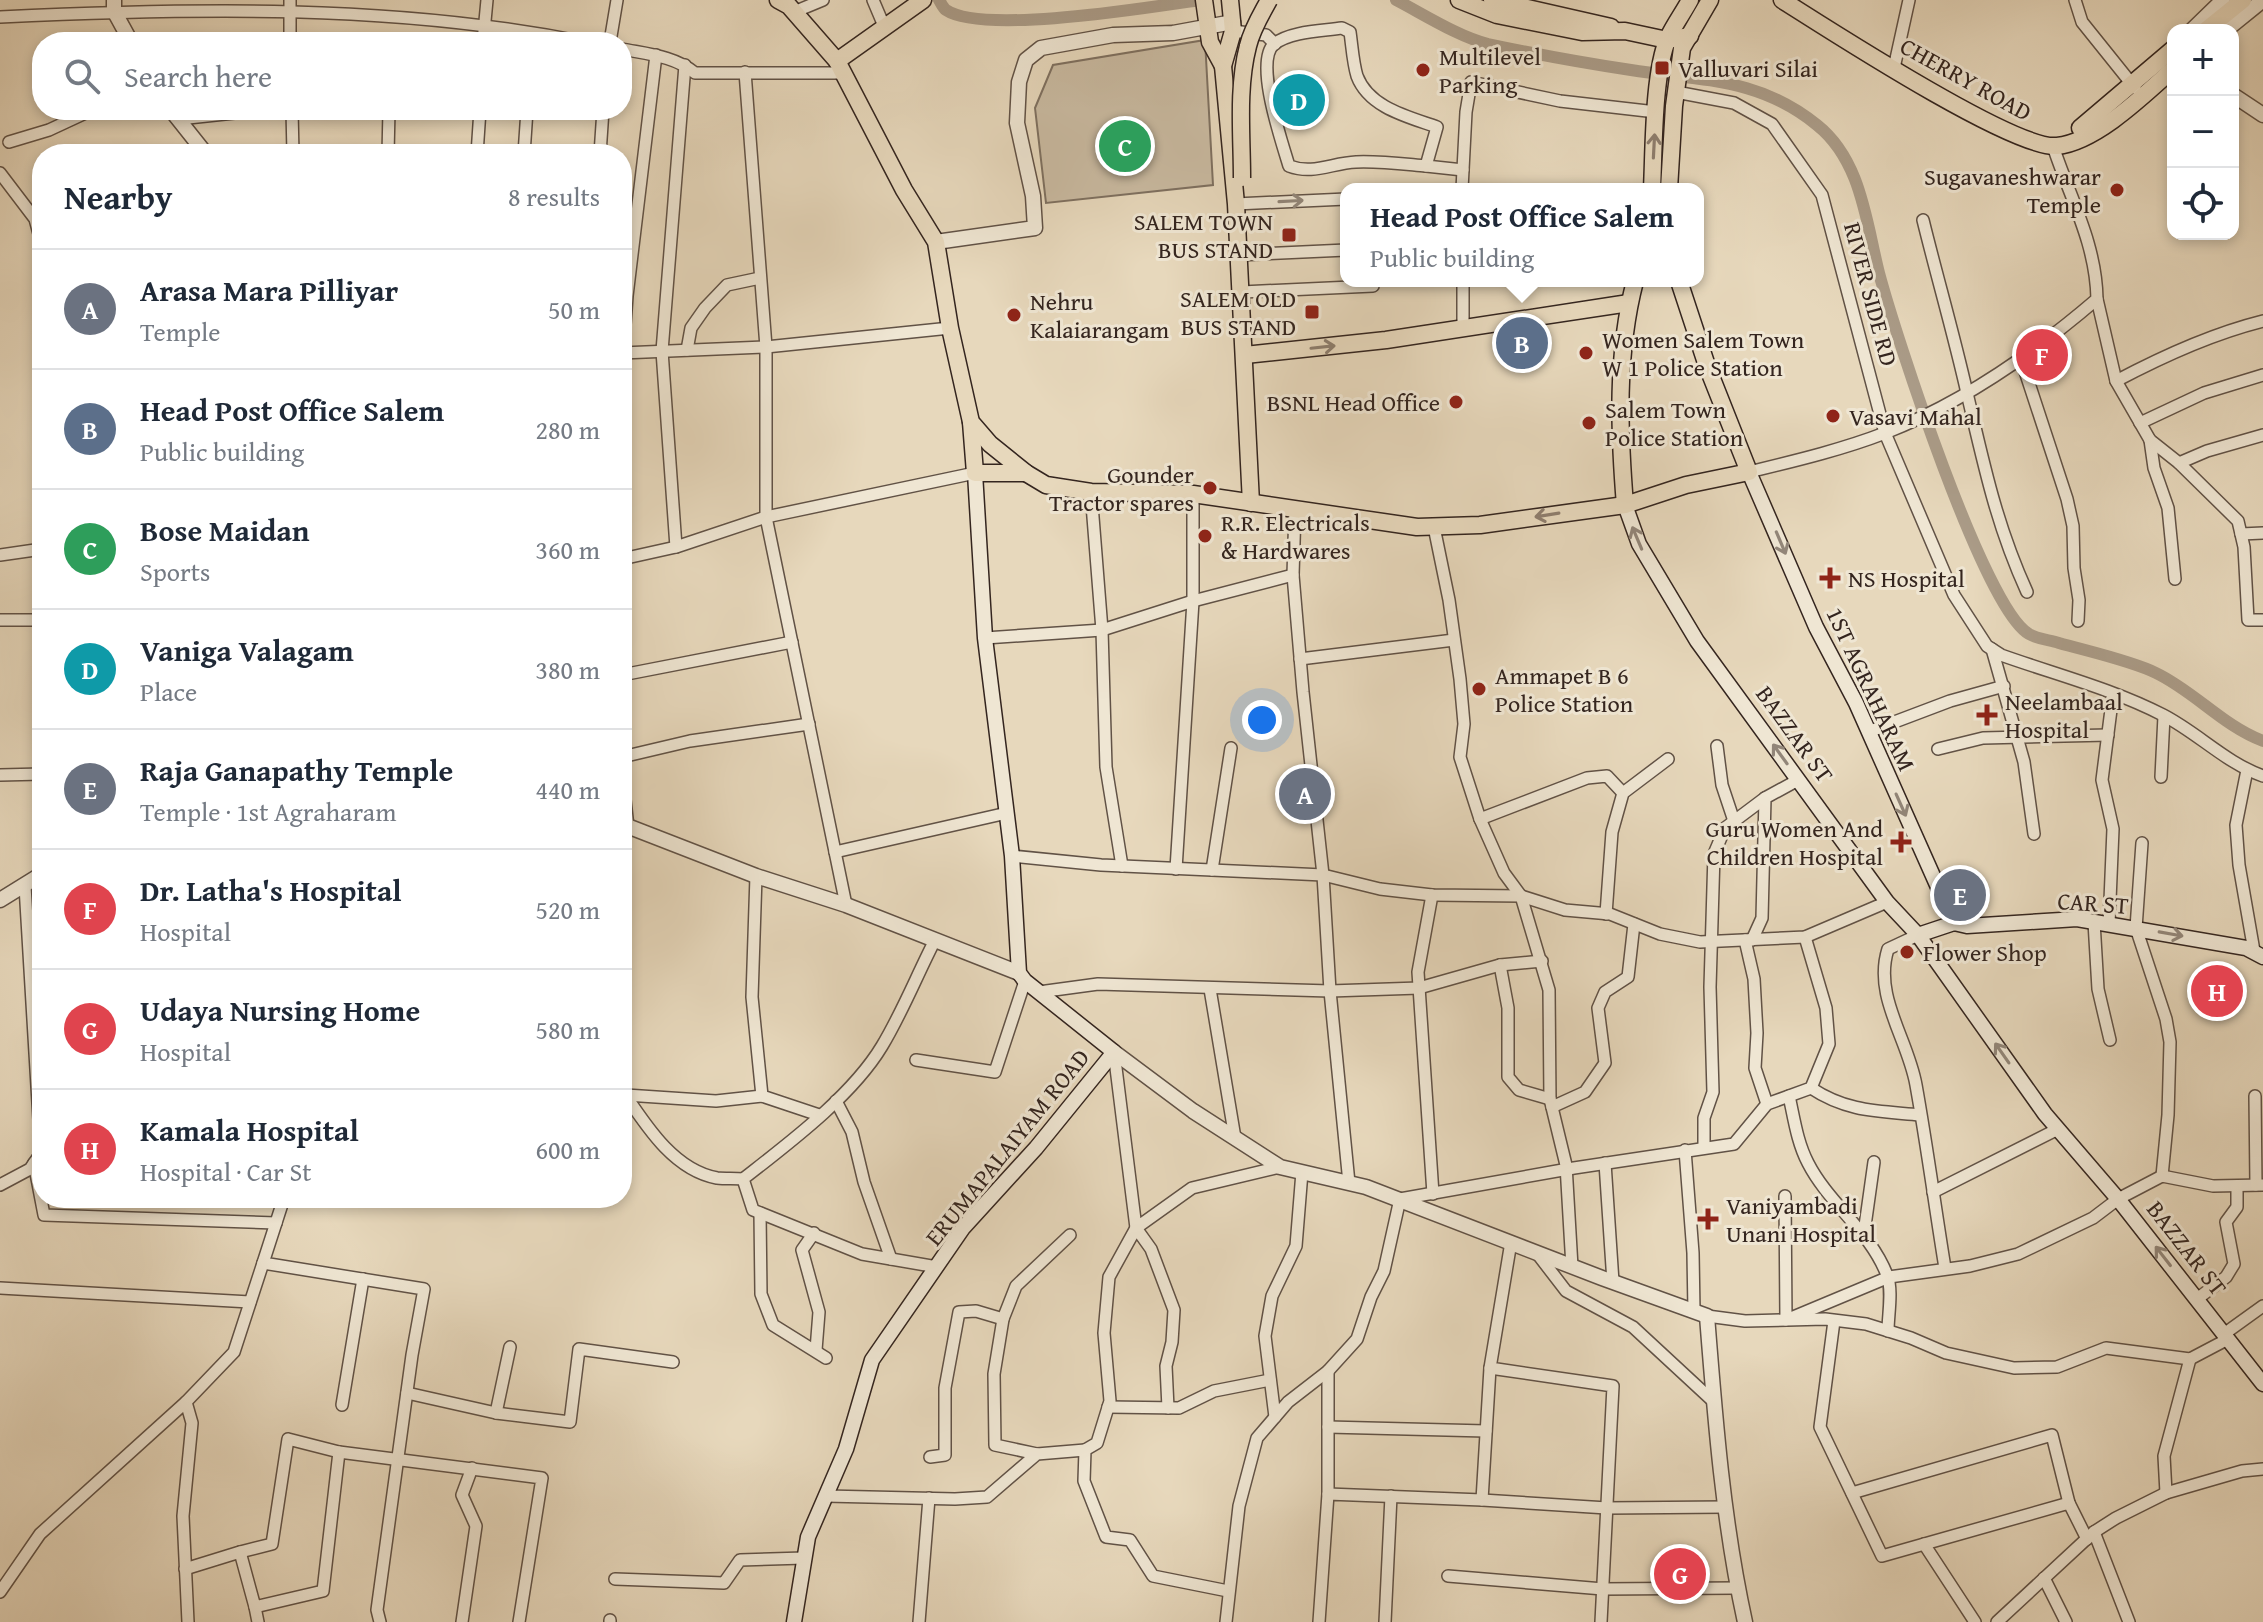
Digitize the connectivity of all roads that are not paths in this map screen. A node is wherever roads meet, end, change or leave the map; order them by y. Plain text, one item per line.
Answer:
1 (487, 0) edge
2 (617, 0) edge
3 (778, 0) edge
4 (823, 0) edge
5 (873, 0) edge
6 (923, 0) edge
7 (1204, 0) edge
8 (1269, 0) edge
9 (1459, 0) edge
10 (1492, 0) edge
11 (1690, 0) edge
12 (1710, 0) edge
13 (1782, 0) edge
14 (1909, 0) edge
15 (2075, 0) edge
16 (2223, 0) edge
17 (2243, 0) edge
18 (2263, 0) edge
19 (290, 5) edge
20 (114, 6) edge
21 (794, 12) junction
22 (1232, 16) edge
23 (0, 17) edge
24 (1207, 23) junction
25 (2198, 24) edge
26 (2213, 24) edge
27 (2233, 24) edge
28 (1582, 25) junction
29 (483, 26) junction
30 (884, 26) junction
31 (126, 32) edge
32 (290, 32) edge
33 (483, 32) edge
34 (509, 32) edge
35 (612, 32) edge
36 (1680, 41) junction
37 (1275, 44) junction
38 (632, 51) edge
39 (656, 55) junction
40 (2167, 57) edge
41 (685, 65) junction
42 (1223, 66) junction
43 (841, 67) junction
44 (1894, 68) junction
45 (745, 72) junction
46 (2167, 73) edge
47 (2137, 91) junction
48 (2234, 96) edge
49 (1666, 103) junction
50 (2263, 115) edge
51 (70, 120) edge
52 (179, 120) edge
53 (292, 120) edge
54 (389, 120) edge
55 (479, 120) edge
56 (526, 120) edge
57 (602, 120) edge
58 (9, 142) dead end
59 (198, 144) edge
60 (293, 144) edge
61 (388, 144) edge
62 (478, 144) edge
63 (525, 144) edge
64 (601, 144) edge
65 (2050, 146) junction
66 (1426, 166) junction
67 (1463, 170) junction
68 (0, 173) edge
69 (1242, 178) dead end
70 (1462, 183) edge
71 (1653, 183) edge
72 (1669, 183) edge
73 (1340, 199) edge
74 (1236, 204) junction
75 (32, 215) edge
76 (1923, 220) dead end
77 (936, 242) junction
78 (1340, 250) edge
79 (632, 254) edge
80 (1239, 255) junction
81 (760, 278) junction
82 (1351, 287) edge
83 (1463, 287) edge
84 (1633, 287) edge
85 (1681, 287) edge
86 (1242, 292) junction
87 (2097, 299) junction
88 (1629, 303) junction
89 (2263, 321) edge
90 (1463, 327) junction
91 (950, 328) junction
92 (766, 347) junction
93 (687, 350) junction
94 (662, 351) junction
95 (632, 353) edge
96 (1245, 355) junction
97 (2021, 359) junction
98 (2263, 375) edge
99 (2116, 381) junction
100 (1967, 392) junction
101 (971, 422) junction
102 (2140, 423) junction
103 (1885, 433) junction
104 (2263, 435) edge
105 (2150, 440) junction
106 (2179, 463) junction
107 (1749, 472) junction
108 (975, 473) junction
109 (1026, 473) junction
110 (1091, 492) junction
111 (1193, 494) junction
112 (1251, 503) junction
113 (1625, 505) junction
114 (1295, 510) junction
115 (766, 517) junction
116 (1434, 527) junction
117 (2263, 533) edge
118 (2241, 534) junction
119 (676, 547) junction
120 (32, 550) edge
121 (0, 555) edge
122 (632, 557) edge
123 (1293, 575) junction
124 (2175, 579) dead end
125 (2027, 592) dead end
126 (1193, 601) junction
127 (0, 620) edge
128 (32, 620) edge
129 (2263, 620) edge
130 (2078, 621) dead end
131 (1102, 630) junction
132 (985, 638) junction
133 (1454, 640) junction
134 (792, 642) junction
135 (1992, 649) junction
136 (1300, 659) junction
137 (632, 673) edge
138 (2004, 686) junction
139 (2113, 694) junction
140 (2164, 716) junction
141 (809, 724) junction
142 (1868, 732) junction
143 (2017, 735) junction
144 (2108, 735) junction
145 (1717, 746) dead end
146 (1231, 748) dead end
147 (1938, 749) dead end
148 (632, 755) edge
149 (1668, 759) dead end
150 (2247, 770) junction
151 (32, 774) edge
152 (0, 775) edge
153 (2263, 776) edge
154 (2161, 777) dead end
155 (1798, 780) junction
156 (1623, 793) junction
157 (1765, 798) junction
158 (1007, 813) junction
159 (1480, 819) junction
160 (1734, 821) junction
161 (632, 829) edge
162 (2034, 834) dead end
163 (2142, 843) dead end
164 (835, 852) junction
165 (1012, 856) junction
166 (1122, 866) junction
167 (1176, 869) junction
168 (1212, 870) junction
169 (1323, 875) junction
170 (756, 876) junction
171 (32, 881) edge
172 (25, 886) junction
173 (1432, 895) junction
174 (1521, 896) junction
175 (0, 900) edge
176 (1887, 902) junction
177 (846, 905) junction
178 (1606, 914) junction
179 (32, 922) edge
180 (1954, 923) junction
181 (2102, 923) junction
182 (1634, 924) junction
183 (2136, 928) junction
184 (1918, 935) junction
185 (1805, 937) junction
186 (935, 940) junction
187 (1748, 940) junction
188 (1713, 942) junction
189 (2259, 954) edge
190 (1542, 961) junction
191 (1500, 965) junction
192 (1022, 977) junction
193 (1419, 988) junction
194 (1210, 989) junction
195 (1330, 991) junction
196 (1039, 992) junction
197 (2110, 1040) dead end
198 (1114, 1052) junction
199 (916, 1060) dead end
200 (1811, 1088) junction
201 (632, 1093) edge
202 (762, 1096) junction
203 (1789, 1096) junction
204 (2255, 1096) dead end
205 (836, 1101) junction
206 (1551, 1103) junction
207 (1767, 1104) junction
208 (632, 1105) edge
209 (819, 1115) junction
210 (1920, 1115) junction
211 (2058, 1129) junction
212 (1235, 1138) junction
213 (1704, 1147) junction
214 (1685, 1150) junction
215 (1874, 1162) dead end
216 (1605, 1163) junction
217 (32, 1166) edge
218 (1280, 1167) junction
219 (1566, 1170) junction
220 (1302, 1172) junction
221 (2162, 1176) junction
222 (743, 1179) junction
223 (1349, 1183) junction
224 (0, 1185) edge
225 (2260, 1185) edge
226 (2237, 1186) junction
227 (1933, 1192) junction
228 (1433, 1194) junction
229 (1785, 1196) dead end
230 (1400, 1199) junction
231 (2118, 1199) junction
232 (43, 1208) edge
233 (281, 1208) edge
234 (760, 1213) junction
235 (276, 1223) junction
236 (1136, 1228) junction
237 (814, 1233) junction
238 (1864, 1233) junction
239 (1070, 1235) dead end
240 (1511, 1242) junction
241 (1535, 1251) junction
242 (891, 1259) junction
243 (263, 1263) junction
244 (937, 1267) junction
245 (1572, 1267) junction
246 (1945, 1268) junction
247 (1889, 1277) junction
248 (363, 1279) junction
249 (1613, 1282) junction
250 (0, 1288) edge
251 (2197, 1299) junction
252 (250, 1302) junction
253 (2263, 1306) edge
254 (1700, 1314) junction
255 (1003, 1319) junction
256 (1786, 1320) junction
257 (1834, 1321) junction
258 (1888, 1331) junction
259 (2226, 1337) junction
260 (510, 1347) dead end
261 (2190, 1359) junction
262 (673, 1362) dead end
263 (1490, 1368) junction
264 (1328, 1371) junction
265 (1270, 1380) junction
266 (2263, 1384) edge
267 (407, 1393) junction
268 (186, 1402) junction
269 (1714, 1402) junction
270 (342, 1405) dead end
271 (1108, 1407) junction
272 (1168, 1408) junction
273 (496, 1413) junction
274 (1275, 1417) junction
275 (1328, 1427) junction
276 (1486, 1431) junction
277 (1085, 1450) junction
278 (339, 1452) junction
279 (1037, 1454) junction
280 (930, 1457) dead end
281 (398, 1459) junction
282 (472, 1468) junction
283 (2263, 1469) edge
284 (1852, 1493) junction
285 (2166, 1493) junction
286 (1328, 1494) junction
287 (826, 1496) junction
288 (1391, 1496) junction
289 (929, 1498) junction
290 (1482, 1500) junction
291 (2069, 1503) junction
292 (1726, 1507) junction
293 (1607, 1508) junction
294 (2090, 1535) junction
295 (1924, 1544) junction
296 (240, 1552) junction
297 (804, 1558) junction
298 (185, 1569) junction
299 (1448, 1576) dead end
300 (2044, 1578) junction
301 (615, 1579) dead end
302 (1737, 1588) junction
303 (1603, 1589) junction
304 (1228, 1591) junction
305 (0, 1592) edge
306 (255, 1607) junction
307 (2010, 1609) junction
308 (188, 1622) edge
309 (258, 1622) edge
310 (380, 1622) edge
311 (462, 1622) edge
312 (519, 1622) edge
313 (794, 1622) edge
314 (919, 1622) edge
315 (1226, 1622) edge
316 (1319, 1622) edge
317 (1385, 1622) edge
318 (1601, 1622) edge
319 (1745, 1622) edge
320 (1975, 1622) edge
321 (1997, 1622) edge
322 (2017, 1622) edge
323 (2066, 1622) edge
324 (2129, 1622) edge

1 - 29 street
2 - 35 street
3 - 21 main road
4 - 21 street
5 - 30 street
6 - 30 main road
7 - 24 main road
8 - 69 main road, bridge
9 - 28 main road
10 - 28 main road
11 - 36 main road
12 - 36 main road
13 - 44 main road, CHERRY ROAD
14 - 44 street
15 - 47 street
16 - 25 main road
17 - 26 main road
18 - 27 main road
19 - 20 street
19 - 29 street
19 - 32 street
20 - 23 street
20 - 31 main road
21 - 43 main road
22 - 24 main road
22 - 37 street
22 - 42 main road
24 - 42 main road
24 - 77 main road
28 - 36 main road
29 - 33 street
29 - 34 street
30 - 43 main road
36 - 49 main road
37 - 66 street
37 - 66 street
38 - 39 street
39 - 41 street
39 - 79 street
40 - 47 main road, CHERRY ROAD
41 - 45 street
41 - 94 street
42 - 74 main road
43 - 45 street
43 - 77 main road
44 - 65 main road, CHERRY ROAD
45 - 81 street
46 - 47 main road, CHERRY ROAD
47 - 65 main road, CHERRY ROAD
48 - 50 main road
49 - 67 street, RIVER SIDE RD
71 -> 49 main road
49 - 72 main road
49 - 103 street, RIVER SIDE RD
51 - 58 street
52 - 59 main road
53 - 60 street
54 - 61 street
55 - 62 street
56 - 63 street
57 - 64 street
65 - 87 street
66 - 67 street
67 - 70 street
68 - 75 street
74 -> 73 street
74 - 80 main road
76 - 100 street
77 - 91 main road
78 - 80 street
80 - 86 main road
81 - 92 street
81 - 93 street
82 - 86 street
83 - 90 street
84 - 88 main road, BAZZAR ST
85 - 107 main road
86 - 96 main road
87 - 97 street
87 - 99 street
88 - 90 main road
88 - 113 main road, BAZZAR ST
89 - 99 street
96 -> 90 main road
91 - 92 street
91 - 101 main road
92 - 93 street
92 - 115 street
93 - 94 street
94 - 95 street
94 - 119 street
96 - 112 main road
97 - 100 street
97 - 130 street
98 - 102 street
99 - 102 street
100 - 103 street
100 - 125 street
101 - 108 main road
101 - 109 main road
102 - 105 street
103 - 107 street
103 - 135 street, RIVER SIDE RD
104 - 106 street
105 - 106 street
105 - 124 street
106 - 118 street
107 - 113 main road
107 -> 142 main road, 1ST AGRAHARAM
108 - 109 main road
108 - 115 street
108 - 132 main road
109 - 110 main road
110 - 111 main road
110 - 131 street
111 - 112 main road
111 - 126 street
112 - 114 main road
113 -> 116 main road
155 -> 113 main road, BAZZAR ST
114 - 116 main road
114 - 123 street
115 - 119 street
115 - 134 street
116 - 133 street
117 - 118 street
118 - 129 street
119 - 122 street
120 - 121 street
123 - 126 street
123 - 136 street
126 - 131 street
126 - 167 street
127 - 128 street
131 - 132 street
131 - 166 street
132 - 158 main road
133 - 136 street
133 - 159 street
134 - 137 street
134 - 141 street
135 - 138 street
135 - 139 street
136 - 169 street
138 - 142 street
138 - 143 street
139 - 140 street
139 - 144 street
140 - 150 street
140 - 154 street
141 - 148 street
141 - 164 street
142 -> 180 main road, 1ST AGRAHARAM
143 - 144 street
143 - 147 street
143 - 162 street
144 - 181 street
145 - 160 street
146 - 168 street
149 - 156 street
150 - 153 street
150 - 189 street
151 - 152 street
155 - 157 street
155 - 176 main road, BAZZAR ST
156 - 159 street
156 - 178 street
157 - 160 street
157 - 187 street
158 - 164 street
158 - 165 main road
159 - 174 street
160 - 188 street
161 - 170 main road
163 - 183 street
164 - 177 street
165 - 166 street
165 - 192 main road
166 - 167 street
167 - 168 street
168 - 169 street
169 - 173 street
169 - 195 street
170 - 177 main road
170 - 202 street
171 - 172 main road
172 - 175 main road
172 - 179 street
173 - 174 street
173 - 193 street
174 - 178 street
174 - 190 street
176 - 184 main road, BAZZAR ST
176 - 185 street
177 - 186 main road
178 - 182 street
180 - 181 main road, CAR ST
180 - 184 main road, CAR ST
181 - 183 main road, CAR ST
181 - 197 street
182 - 188 street
182 - 206 street
183 -> 189 main road, CAR ST
183 - 221 street
184 - 210 street
211 -> 184 main road, BAZZAR ST
185 - 187 street
185 - 200 street
186 - 192 main road
186 - 205 street
187 - 188 street
187 - 207 street
188 - 213 street
190 - 191 street
190 - 206 street
191 - 193 street
191 - 206 street
192 - 196 main road
192 - 199 street
193 - 195 street
193 - 228 street
194 - 195 street
194 - 196 street
194 - 212 street
195 - 223 street
196 - 198 main road
198 - 212 main road
198 - 236 street
198 - 244 main road, ERUMAPALAIYAM ROAD
200 - 203 street
200 - 210 street
201 - 202 street
202 - 209 street
203 - 207 street
203 - 238 street
204 - 225 street
205 - 209 street
205 - 242 street
206 - 219 street
207 - 213 street
208 - 222 street
209 - 222 street
210 - 227 street
211 - 227 street
211 - 231 main road, BAZZAR ST
212 - 218 main road
213 - 214 street
214 - 216 street
214 - 254 street
215 - 238 street
216 - 219 street
216 - 249 street
217 - 224 street
218 - 220 main road
218 - 236 street
219 - 228 street
219 - 245 street
220 - 223 main road
220 - 265 street
221 - 226 street
221 - 231 street
222 - 234 street
223 - 230 main road
225 - 226 street
226 - 251 street
227 - 246 street
228 - 230 street
229 - 256 street
230 - 240 main road
230 - 264 street
231 - 246 street
251 -> 231 main road, BAZZAR ST
232 - 235 street
233 - 235 street
234 - 237 street
234 - 237 street
235 - 243 street
236 - 271 street
236 - 272 street
237 - 242 street
238 - 247 street
239 - 255 street
240 - 241 main road
240 - 263 street
241 - 245 main road
241 - 269 street
242 - 244 street
243 - 248 street
243 - 252 street
244 - 287 main road, ERUMAPALAIYAM ROAD
245 - 249 main road
246 - 247 street
247 - 256 street
247 - 258 street
248 - 267 street
248 - 270 street
249 - 254 main road
250 - 252 street
251 - 259 main road, BAZZAR ST
252 - 268 street
253 - 259 street
254 - 256 street
254 - 269 main road
255 - 279 street
255 - 280 street
256 - 257 street
257 - 258 street
257 - 284 street
258 - 261 street
259 - 261 street
259 - 266 main road, BAZZAR ST
260 - 273 street
261 - 285 street
262 - 273 street
263 - 276 street
263 - 293 street
264 - 274 street
264 - 275 street
265 - 272 street
265 - 274 street
267 - 273 street
267 - 281 street
268 - 298 street
268 - 305 street
269 - 292 main road
271 - 272 street
271 - 277 street
274 - 304 street
275 - 276 street
275 - 286 street
276 - 290 street
277 - 279 street
277 - 304 street
278 - 281 street
278 - 296 street
278 - 306 street
279 - 289 street
281 - 282 street
281 - 310 street
282 - 311 street
282 - 312 street
283 - 285 street
284 - 291 street
284 - 295 street
285 - 294 street
286 - 288 street
286 - 316 street
287 - 289 street
287 - 297 main road, ERUMAPALAIYAM ROAD
288 - 290 street
288 - 317 street
289 - 314 street
290 - 293 street
291 - 294 street
291 - 295 street
292 - 293 street
292 - 302 main road
293 - 303 street
294 - 300 street
294 - 324 street
295 - 320 street
296 - 298 street
296 - 306 street
297 - 301 street
297 - 313 main road, ERUMAPALAIYAM ROAD
298 - 308 street
299 - 303 street
300 - 307 street
300 - 323 street
302 - 303 street
302 - 319 main road
303 - 318 street
304 - 315 street
306 - 309 street
307 - 321 street
307 - 322 street

